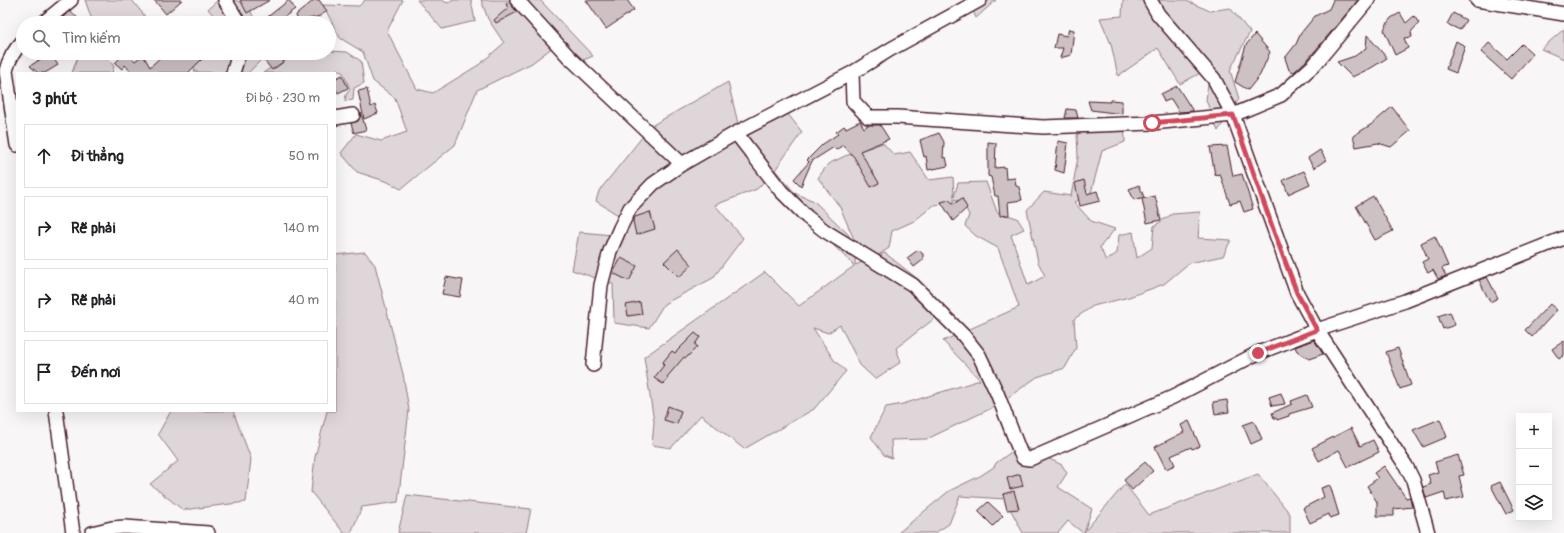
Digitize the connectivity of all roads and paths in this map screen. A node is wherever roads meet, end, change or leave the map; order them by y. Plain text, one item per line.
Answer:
1 (71, 0) edge
2 (225, 0) edge
3 (517, 0) edge
4 (980, 0) edge
5 (1150, 0) edge
6 (1368, 0) edge
7 (1477, 0) edge
8 (1564, 14) edge
9 (52, 16) edge
10 (235, 16) edge
11 (16, 48) edge
12 (237, 60) edge
13 (233, 72) edge
14 (852, 73) junction
15 (353, 115) dead end
16 (1233, 115) junction
17 (336, 118) edge
18 (736, 133) junction
19 (16, 138) edge
20 (682, 164) junction
21 (1563, 240) edge
22 (1317, 330) junction
23 (594, 366) dead end
24 (56, 412) edge
25 (73, 533) edge
26 (92, 533) edge
27 (208, 533) edge
28 (1428, 533) edge

1 - 9 street
2 - 10 street
3 - 20 street
4 - 14 street
5 - 16 street
6 - 16 street
7 - 8 street
11 - 19 street
12 - 13 street
14 - 16 street
14 - 18 street
15 - 17 street
16 - 22 street
18 - 20 street
18 - 22 street
20 - 23 street
21 - 22 street
22 - 28 street
24 - 25 street
26 - 27 street

